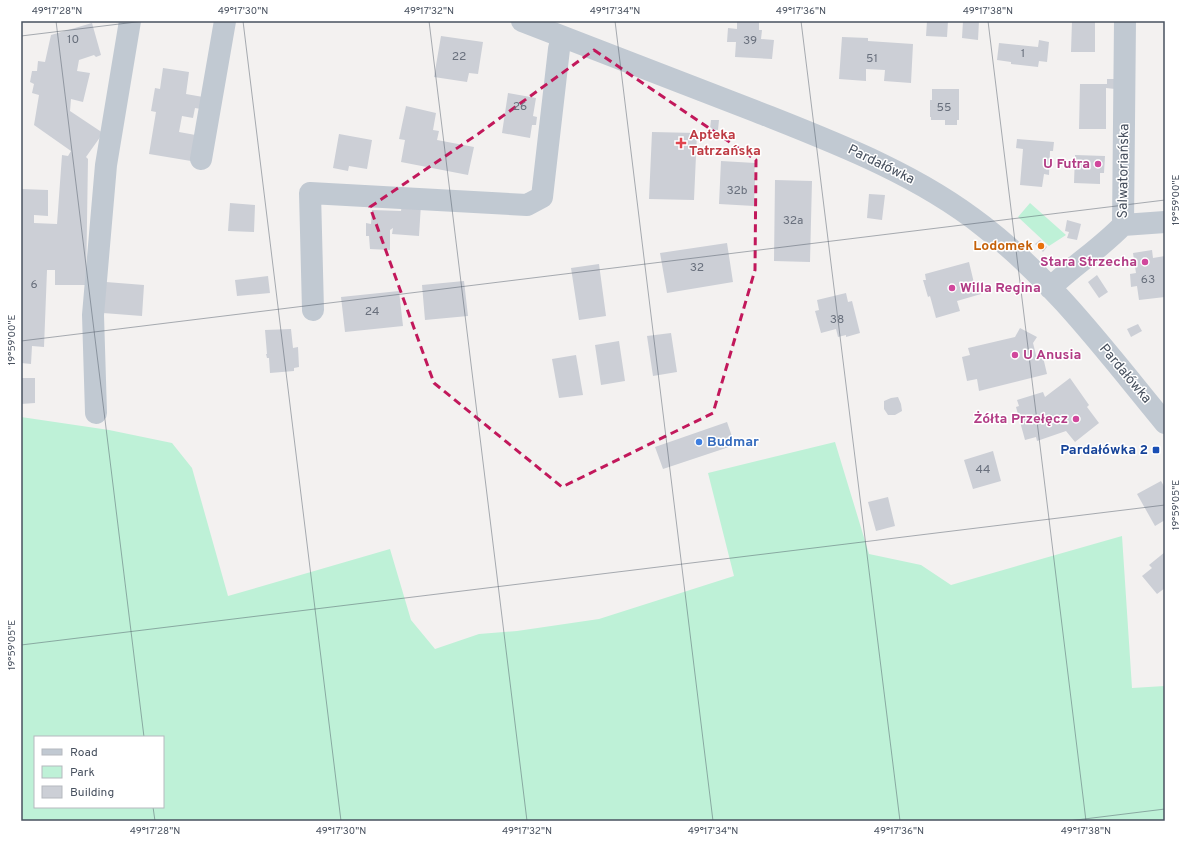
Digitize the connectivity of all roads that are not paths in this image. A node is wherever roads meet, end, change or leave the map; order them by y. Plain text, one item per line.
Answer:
1 (130, 21) edge
2 (225, 21) edge
3 (522, 21) edge
4 (1125, 21) edge
5 (562, 37) junction
6 (201, 159) dead end
7 (1165, 222) edge
8 (1123, 225) junction
9 (1050, 288) junction
10 (313, 310) dead end
11 (96, 413) dead end
12 (1165, 423) edge

1 - 11 street
2 - 6 street
3 - 5 street, Pardałówka
4 - 8 street, Salwatoriańska
5 - 9 street, Pardałówka
5 - 10 street
7 - 8 street
8 - 9 street, Salwatoriańska
9 - 12 street, Pardałówka

